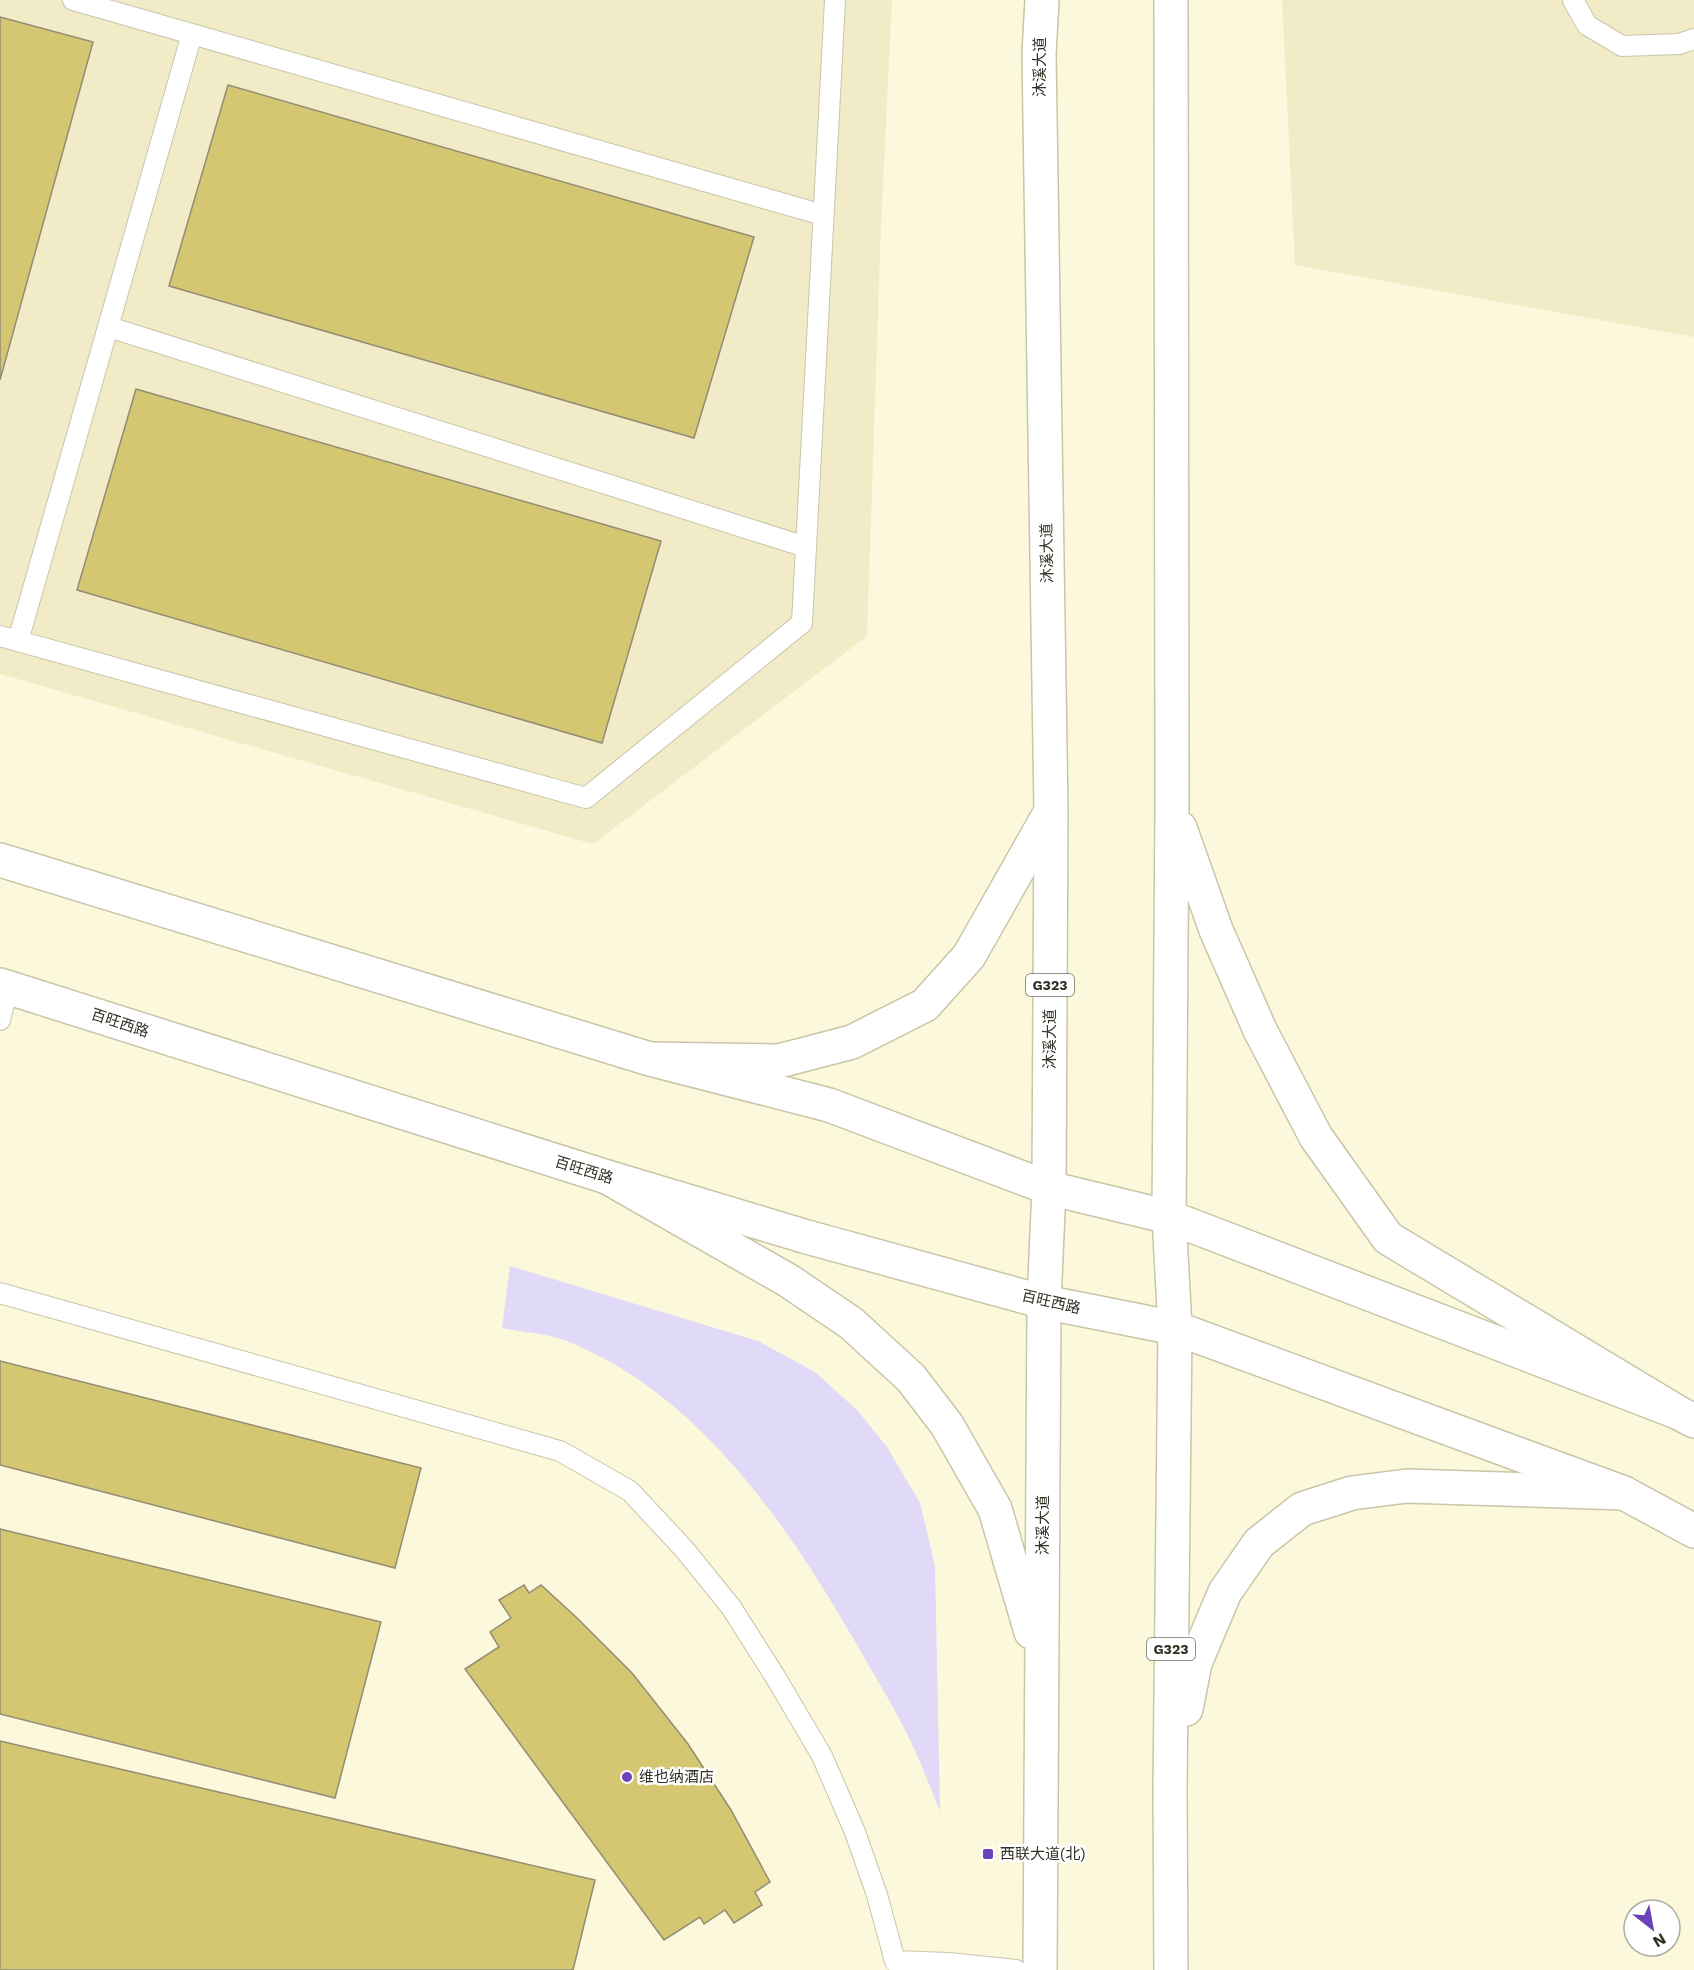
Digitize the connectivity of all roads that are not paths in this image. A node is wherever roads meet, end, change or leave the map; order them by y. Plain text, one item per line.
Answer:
1 (73, 0) edge
2 (834, 0) edge
3 (1042, 0) edge
4 (1171, 0) edge
5 (1573, 0) edge
6 (192, 34) junction
7 (1694, 39) edge
8 (823, 215) junction
9 (108, 327) junction
10 (806, 547) junction
11 (9, 638) edge
12 (1172, 806) junction
13 (1051, 812) junction
14 (0, 860) edge
15 (4, 987) edge
16 (0, 1020) edge
17 (650, 1059) junction
18 (608, 1177) junction
19 (1050, 1188) junction
20 (1169, 1218) junction
21 (0, 1293) edge
22 (1044, 1302) junction
23 (1174, 1328) junction
24 (1686, 1416) edge
25 (1624, 1493) junction
26 (1694, 1531) edge
27 (1042, 1677) junction
28 (1170, 1788) junction
29 (1016, 1970) edge
30 (1041, 1970) edge
31 (1171, 1970) edge

1 - 6 lane
2 - 8 lane
3 - 13 main road, 沐溪大道 / G323
4 - 12 main road, G323
5 - 7 lane
6 - 8 lane
6 - 9 lane
8 - 10 lane
9 - 10 lane
9 - 11 lane
10 - 11 lane
12 - 20 main road, G323
12 - 24 main road
13 - 17 main road
13 - 19 main road, 沐溪大道 / G323
14 - 17 main road
15 - 16 lane
15 - 18 main road, 百旺西路
17 - 19 main road
18 - 22 main road, 百旺西路
18 - 27 main road
19 - 20 main road
19 - 22 main road, 沐溪大道 / G323
20 - 23 main road, G323
20 - 24 main road
21 - 29 lane
22 - 23 main road, 百旺西路
22 - 27 main road, 沐溪大道 / G323
23 - 25 main road, 百旺西路
23 - 28 main road, G323
25 - 26 main road, 百旺西路
25 - 28 main road
27 - 30 main road, 沐溪大道 / G323
28 - 31 main road, G323

